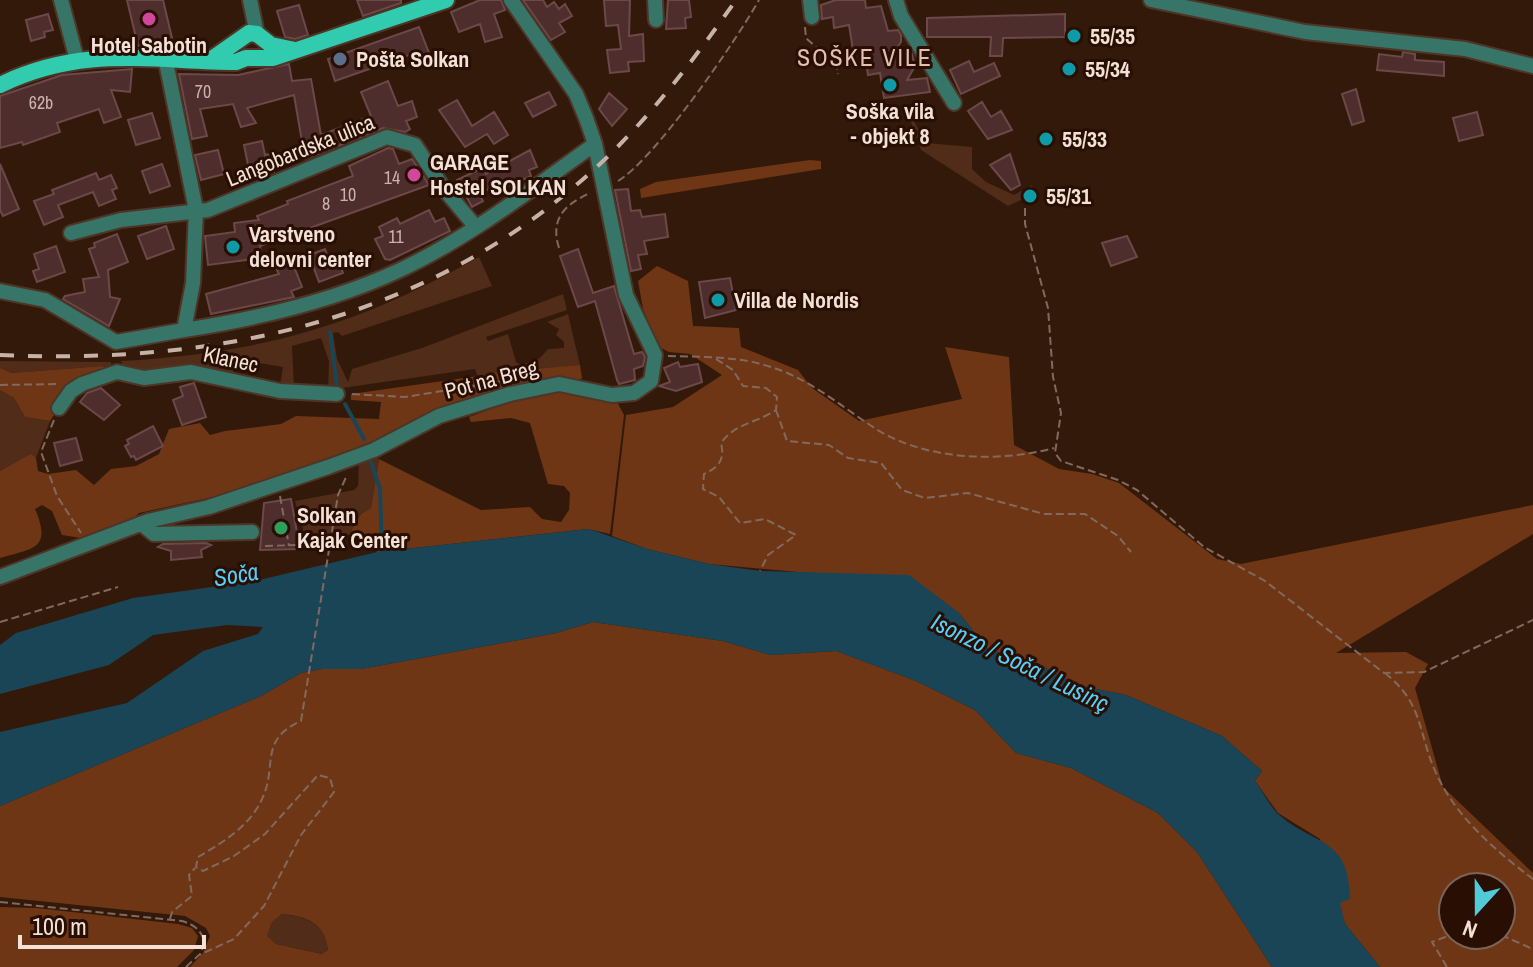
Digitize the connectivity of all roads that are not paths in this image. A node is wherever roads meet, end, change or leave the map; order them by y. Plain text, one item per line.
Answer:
1 (61, 0) edge
2 (446, 0) edge
3 (511, 0) edge
4 (655, 0) edge
5 (810, 0) edge
6 (896, 0) edge
7 (1151, 0) edge
8 (250, 1) edge
9 (413, 5) edge
10 (812, 17) road end
11 (656, 20) dead end
12 (252, 45) junction
13 (165, 57) junction
14 (77, 60) junction
15 (1533, 66) edge
16 (0, 85) edge
17 (954, 103) dead end
18 (595, 144) junction
19 (196, 210) junction
20 (475, 226) junction
21 (71, 233) dead end
22 (0, 291) edge
23 (184, 330) junction
24 (116, 342) junction
25 (117, 372) junction
26 (337, 394) road end
27 (59, 408) road end
28 (143, 525) junction
29 (252, 532) dead end
30 (0, 577) edge

1 - 14 street
2 - 9 main road
3 - 18 street
4 - 11 street
5 - 10 street
6 - 17 street
7 - 15 street
8 - 12 street
9 - 12 main road
12 - 13 main road
13 - 14 main road
13 - 19 street, Klanec
14 - 16 main road
18 - 20 street
18 - 28 street, Pot na Breg
19 - 20 street, Langobardska ulica
19 - 21 street
19 - 23 street, Klanec
20 - 23 street
22 - 24 street
23 - 24 street, Klanec
24 - 25 street
25 - 26 street, Klanec
25 - 27 street, Klanec
28 - 29 street
28 - 30 street, Pot na Breg

